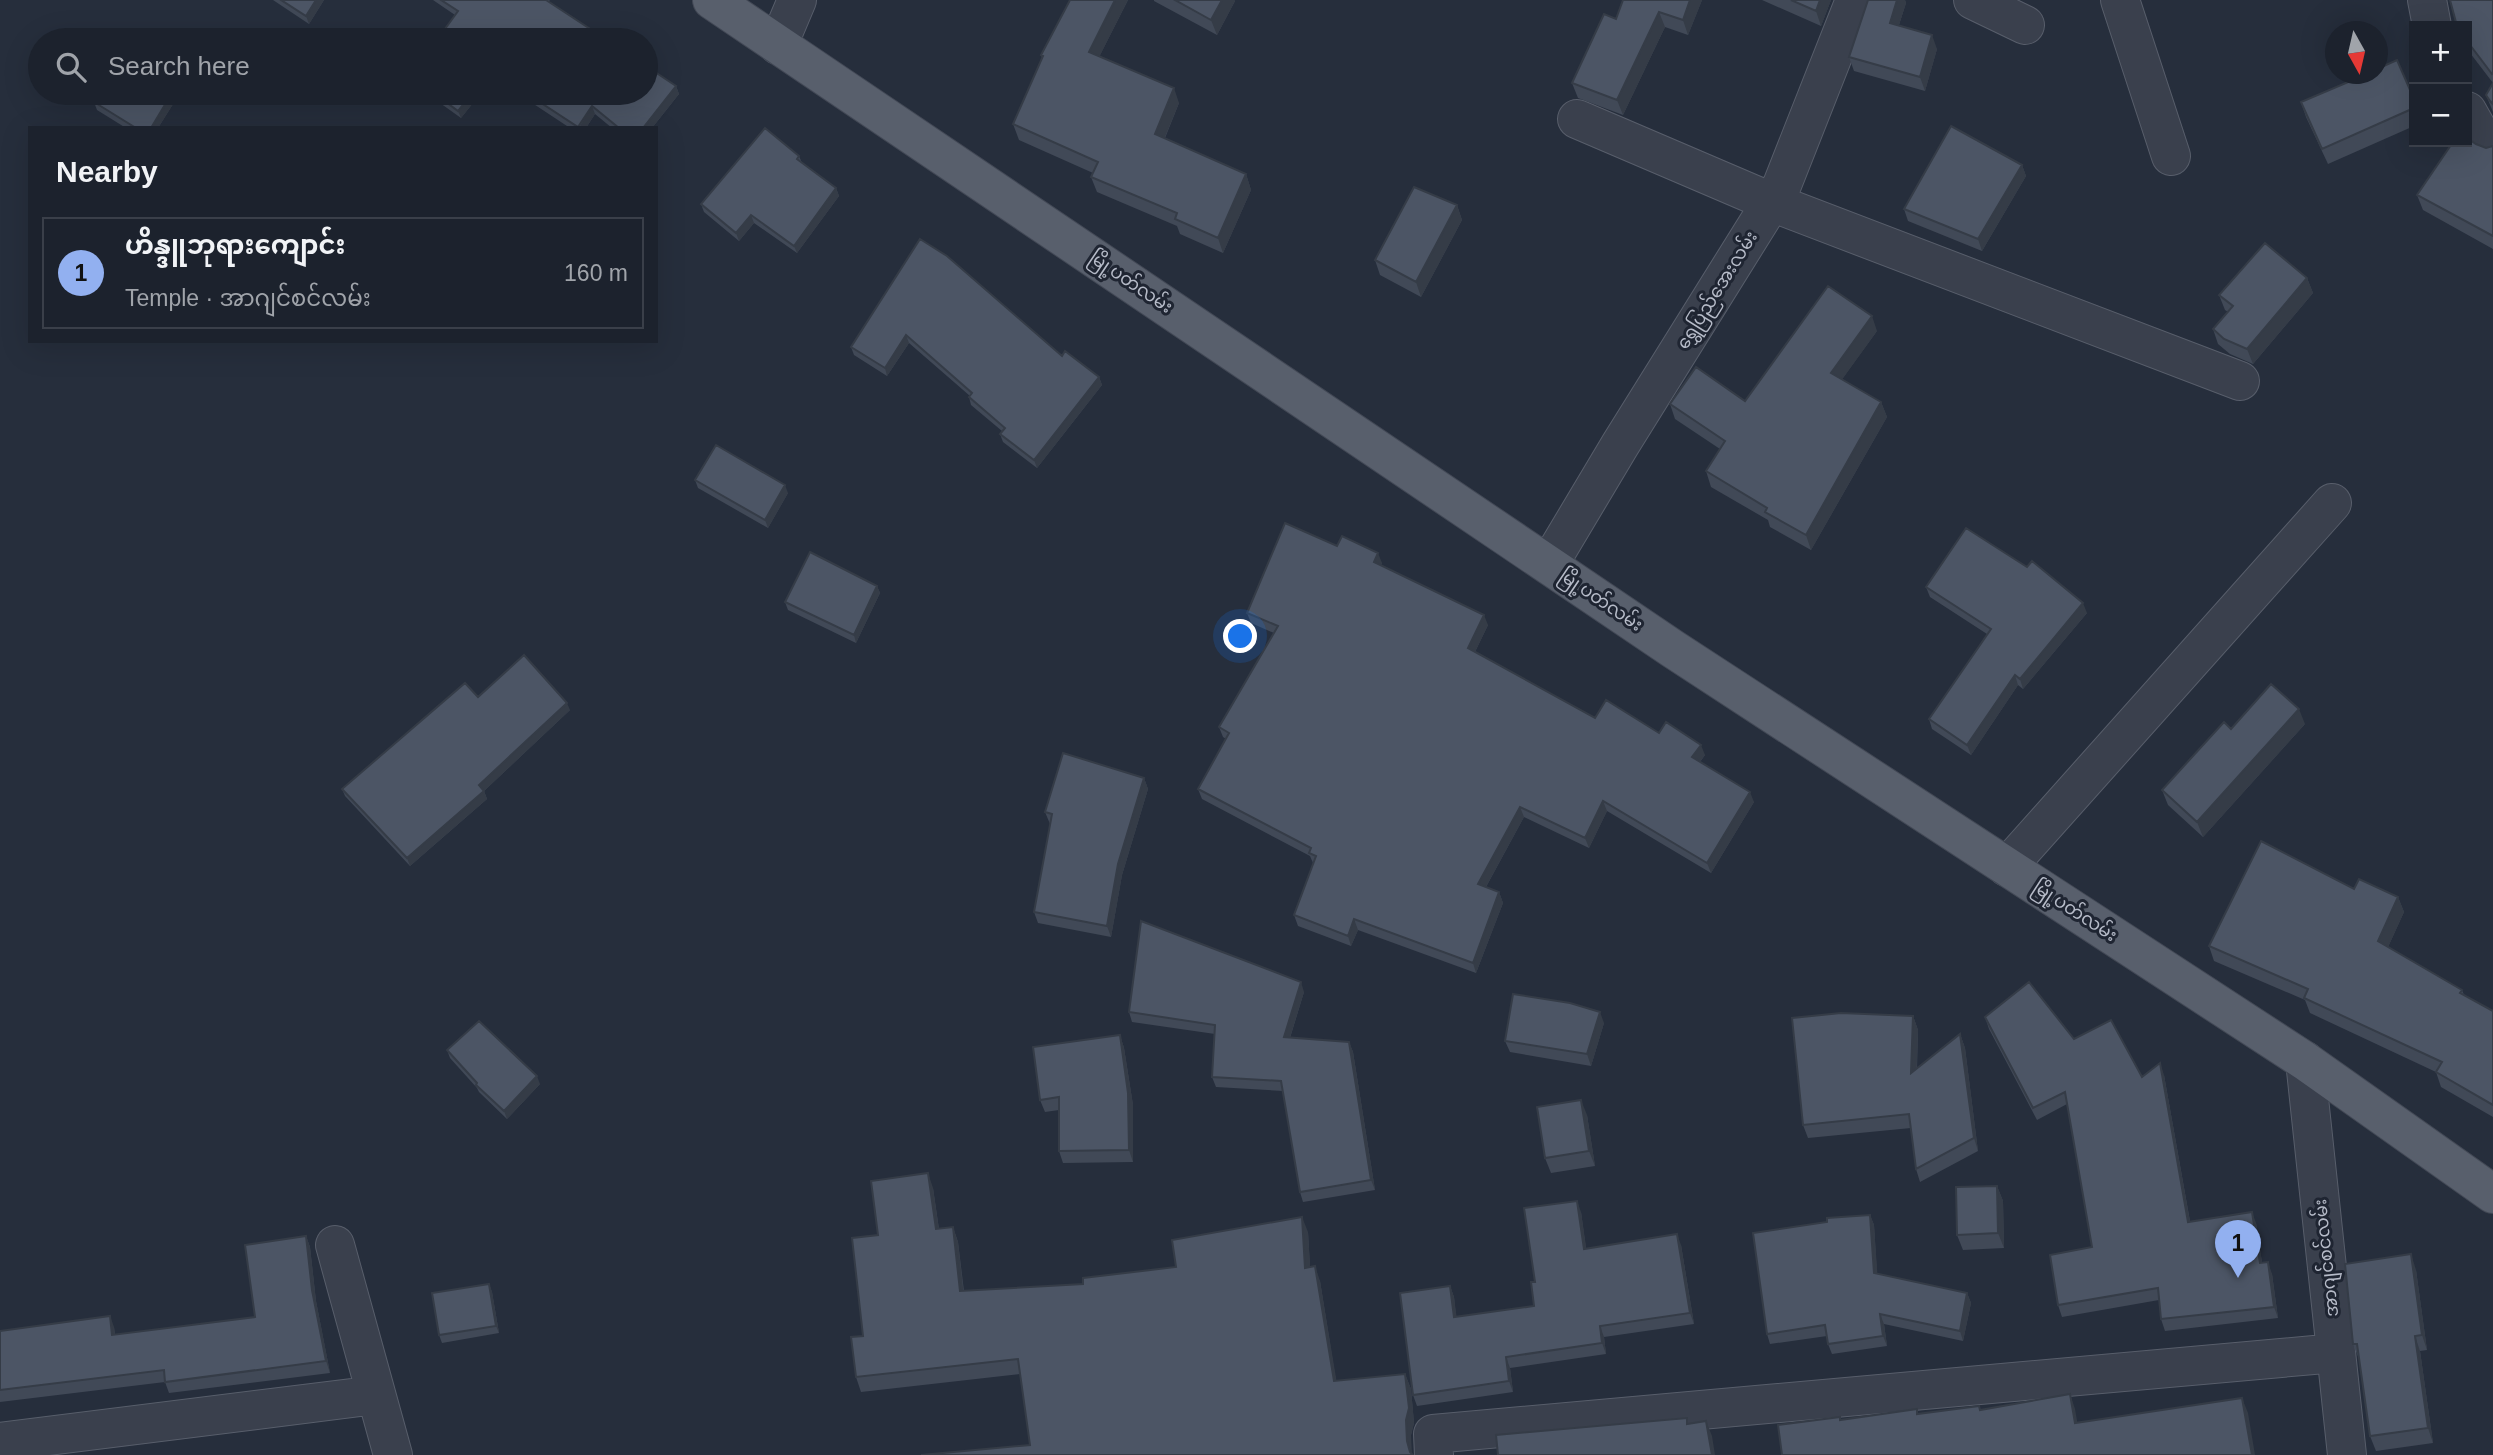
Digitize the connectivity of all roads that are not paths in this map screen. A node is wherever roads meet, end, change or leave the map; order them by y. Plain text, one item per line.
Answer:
1 (712, 0) edge
2 (797, 0) edge
3 (1854, 0) edge
4 (1973, 0) edge
5 (2120, 0) edge
6 (2427, 0) edge
7 (2431, 21) edge
8 (2025, 25) dead end
9 (778, 45) junction
10 (1577, 119) dead end
11 (2472, 120) edge
12 (2493, 141) edge
13 (2171, 156) dead end
14 (1771, 202) junction
15 (2240, 381) dead end
16 (2332, 503) dead end
17 (1549, 565) junction
18 (2007, 867) junction
19 (2305, 1061) junction
20 (2493, 1194) edge
21 (335, 1245) dead end
22 (2336, 1353) junction
23 (376, 1395) junction
24 (0, 1442) edge
25 (393, 1455) edge
26 (1434, 1455) edge
27 (2347, 1455) edge

1 - 9 main road, မြို့ပတ်လမ်း
2 - 9 street
3 - 14 street, ရွှေပြည်အေးလမ်း
4 - 8 street
5 - 13 street
6 - 7 street
9 - 17 main road, မြို့ပတ်လမ်း
10 - 14 street
11 - 12 street
14 - 15 street
14 - 17 street, ရွှေပြည်အေးလမ်း
16 - 18 street
17 - 18 main road, မြို့ပတ်လမ်း
18 - 19 main road, မြို့ပတ်လမ်း
19 - 20 main road, မြို့ပတ်လမ်း
19 - 22 street, အာဂျင်စင်လမ်း
21 - 23 street
22 - 26 street
22 - 27 street, အာဂျင်စင်လမ်း
23 - 24 street
23 - 25 street

